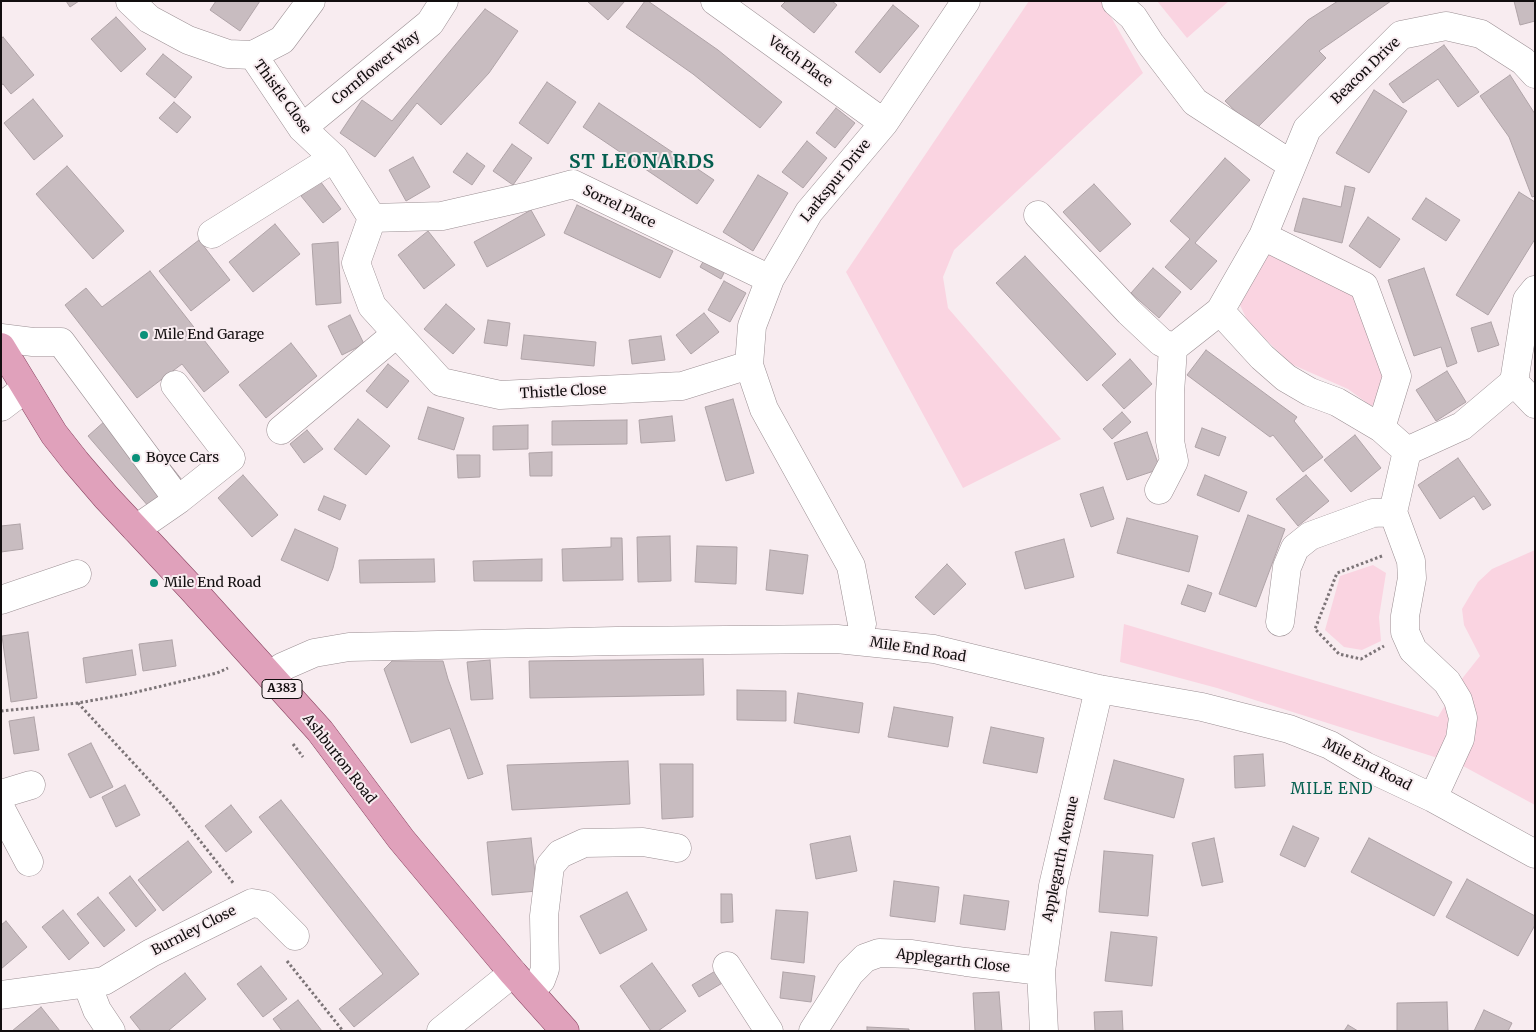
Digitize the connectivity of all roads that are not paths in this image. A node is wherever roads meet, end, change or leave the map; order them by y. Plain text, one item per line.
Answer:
1 (130, 1) edge
2 (311, 1) edge
3 (444, 1) edge
4 (715, 1) edge
5 (966, 1) edge
6 (1116, 2) edge
7 (253, 55) junction
8 (1535, 74) edge
9 (884, 123) junction
10 (302, 128) junction
11 (334, 158) junction
12 (1292, 165) junction
13 (1038, 215) dead end
14 (372, 218) junction
15 (212, 234) dead end
16 (1263, 236) junction
17 (770, 279) junction
18 (1535, 290) edge
19 (1220, 311) junction
20 (396, 334) junction
21 (1, 338) edge
22 (1, 347) edge
23 (1173, 348) junction
24 (749, 364) junction
25 (1514, 382) junction
26 (175, 385) dead end
27 (26, 388) junction
28 (1535, 404) edge
29 (1, 407) edge
30 (1381, 428) junction
31 (281, 430) dead end
32 (1407, 452) junction
33 (1159, 490) dead end
34 (178, 500) junction
35 (1392, 512) junction
36 (136, 529) junction
37 (77, 574) dead end
38 (1, 600) edge
39 (1280, 622) dead end
40 (862, 624) dead end
41 (271, 676) junction
42 (1099, 689) junction
43 (31, 785) dead end
44 (1, 794) edge
45 (1434, 798) junction
46 (1, 809) edge
47 (677, 848) dead end
48 (1535, 854) edge
49 (29, 862) dead end
50 (289, 930) road end
51 (727, 966) dead end
52 (1041, 971) junction
53 (521, 982) junction
54 (87, 984) junction
55 (1, 995) edge
56 (111, 1031) edge
57 (441, 1031) edge
58 (566, 1031) edge
59 (769, 1031) edge
60 (813, 1031) edge
61 (1044, 1031) edge

1 - 7 street
2 - 7 street
3 - 10 street, Cornflower Way
4 - 9 street, Vetch Place
5 - 9 street, Larkspur Drive
6 - 12 street
7 - 10 street, Thistle Close
8 - 12 street, Beacon Drive
9 - 17 street, Larkspur Drive
10 - 11 street, Thistle Close
11 - 14 street, Thistle Close
11 - 15 street
12 - 16 street, Beacon Drive
13 - 23 street
14 - 17 street, Sorrel Place
14 - 20 street, Thistle Close
16 - 19 street, Beacon Drive
16 - 30 street
17 - 24 street, Larkspur Drive
18 - 25 street
19 - 23 street
19 - 30 street
20 - 24 street, Thistle Close
20 - 31 street
21 - 34 street
22 - 27 main road, Ashburton Road / A383
23 - 33 street
24 - 40 street, Larkspur Drive
25 - 28 street
25 - 32 street
26 - 34 street
27 - 29 street
27 - 36 main road, Ashburton Road / A383
30 - 32 street
32 - 35 street
34 - 36 street
35 - 39 street
35 - 45 street
36 - 41 main road, Ashburton Road / A383
37 - 38 street
41 - 42 street, Mile End Road
41 - 53 main road, Ashburton Road / A383
42 - 45 street, Mile End Road
42 - 52 street, Applegarth Avenue
43 - 44 street
45 - 48 street, Mile End Road
46 - 49 street
47 - 53 street
50 - 54 street, Burnley Close
51 - 59 street
52 - 60 street, Applegarth Close
52 - 61 street, Applegarth Avenue
53 - 57 street
53 - 58 main road, Ashburton Road / A383
54 - 55 street, Burnley Close
54 - 56 street

